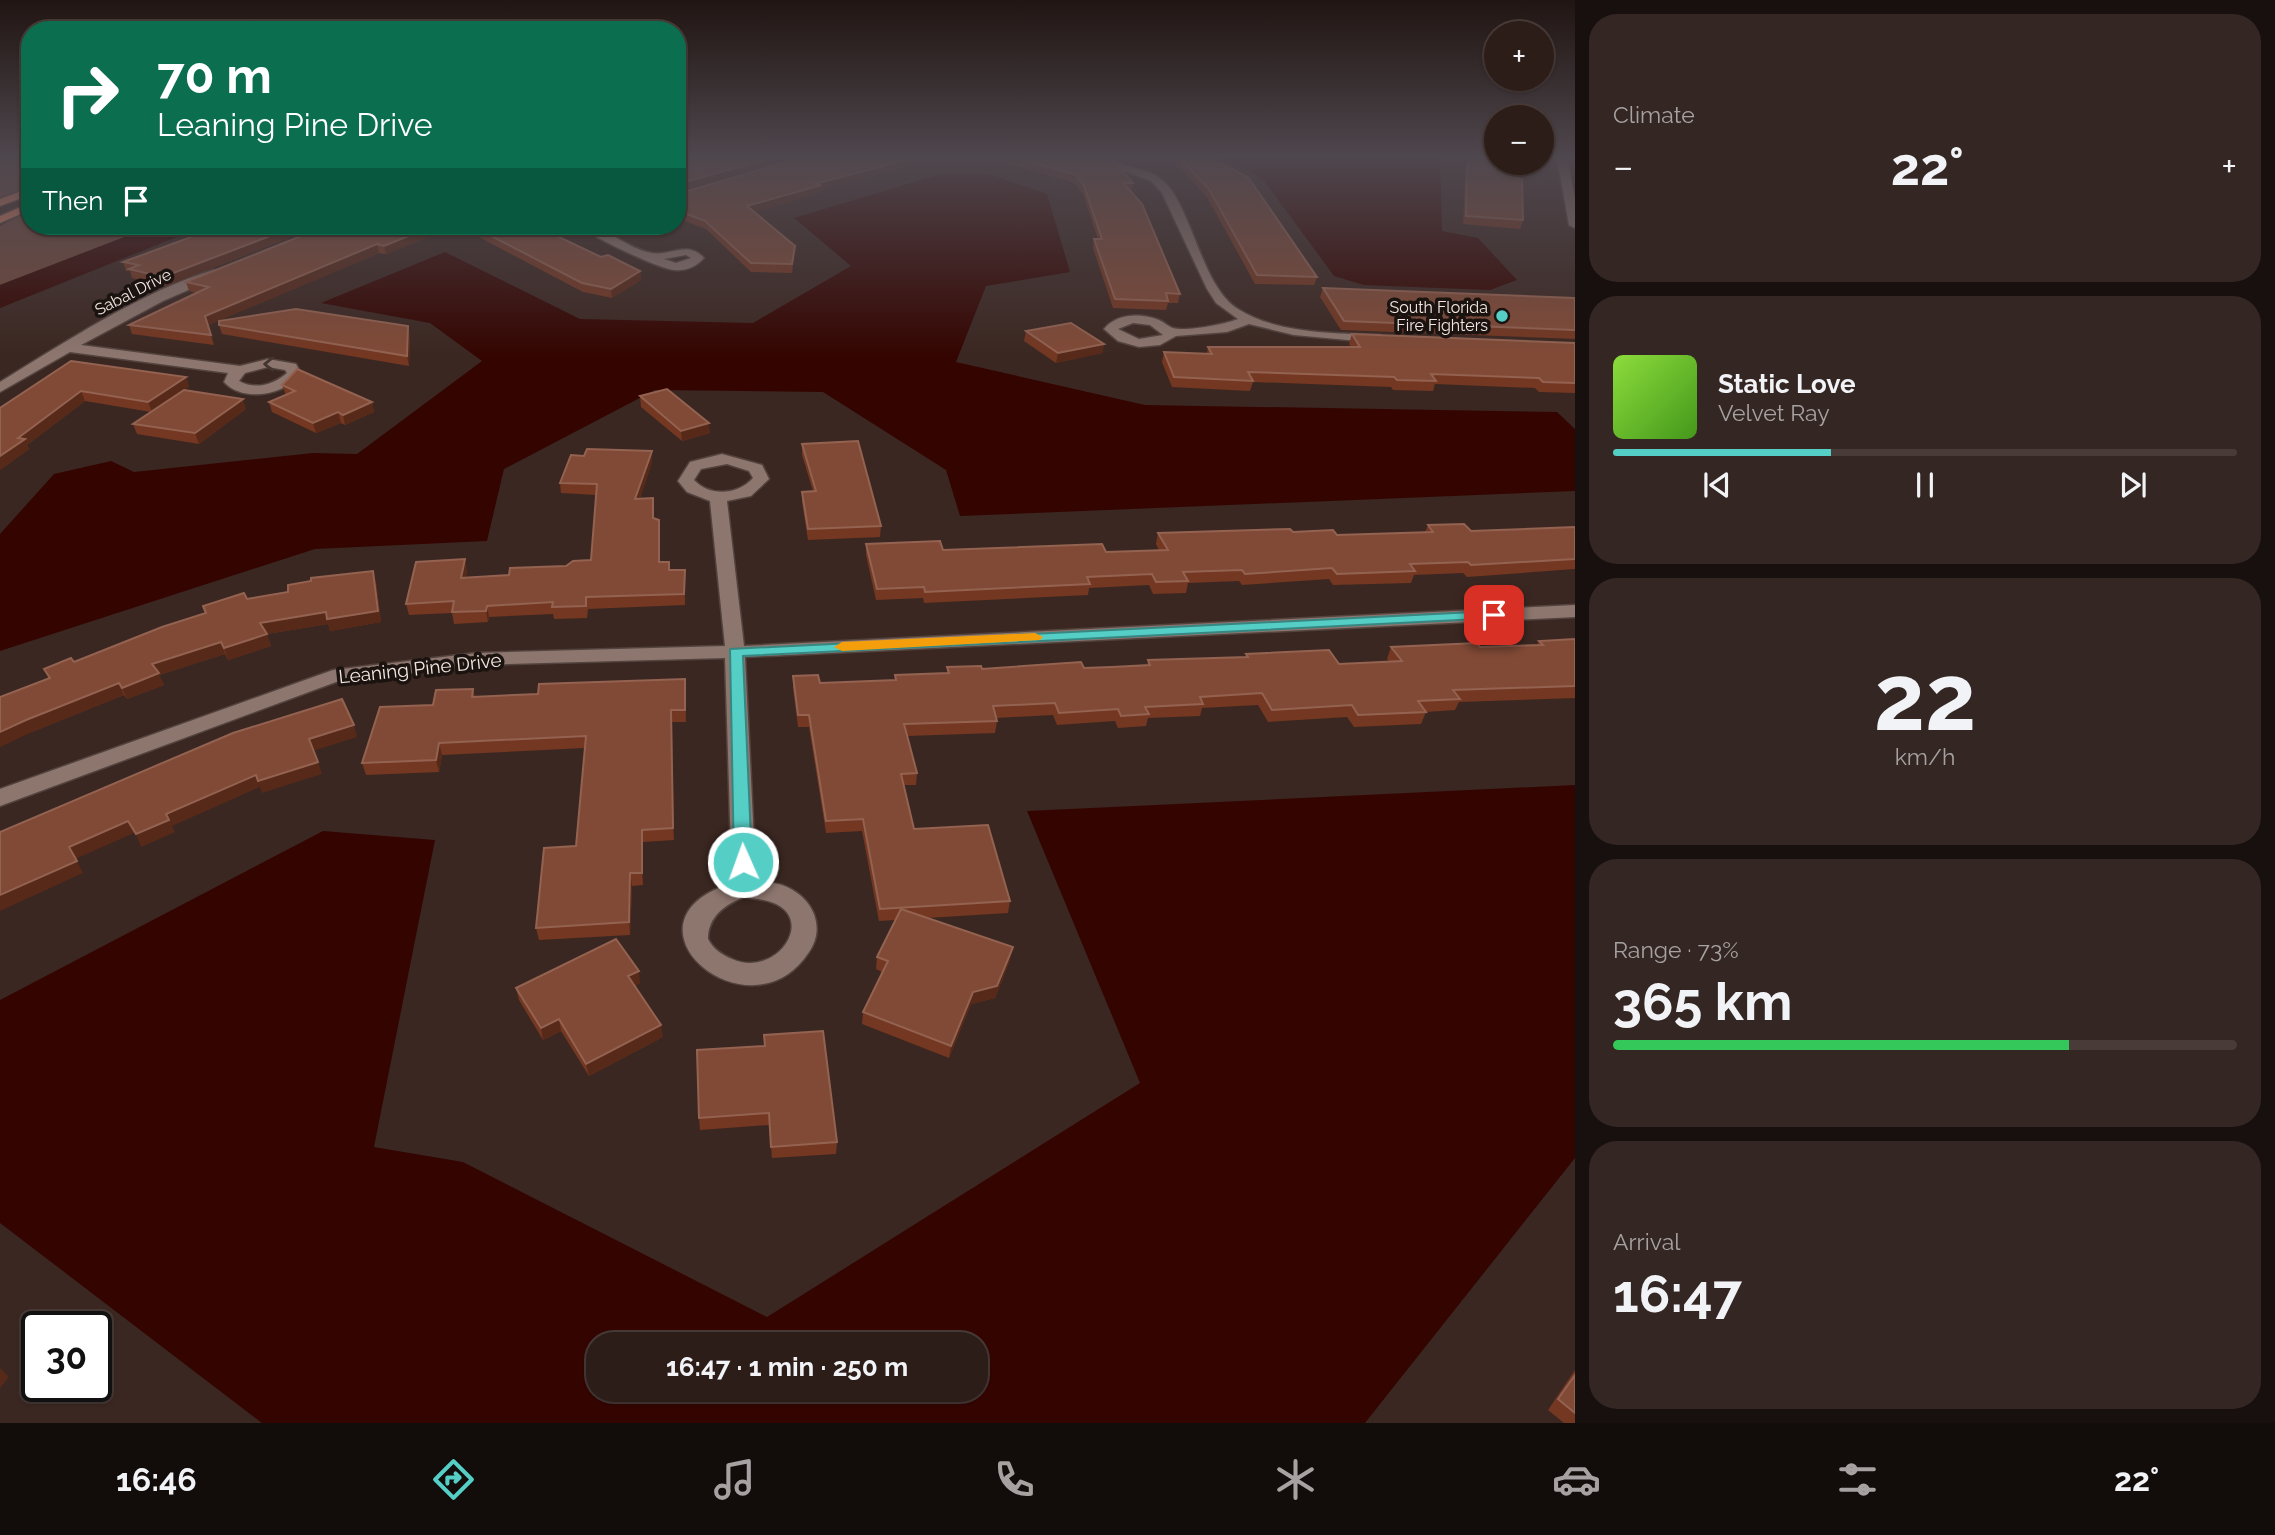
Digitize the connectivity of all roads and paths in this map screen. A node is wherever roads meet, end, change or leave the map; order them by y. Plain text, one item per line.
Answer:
1 (1183, 224) edge
2 (604, 235) edge
3 (657, 257) dead end
4 (226, 269) edge
5 (1248, 320) junction
6 (1170, 333) dead end
7 (1393, 340) edge
8 (66, 347) junction
9 (240, 370) dead end
10 (0, 388) edge
11 (718, 496) dead end
12 (1575, 611) edge
13 (736, 652) junction
14 (0, 798) edge
15 (744, 888) dead end

1 - 5 street
2 - 3 street
4 - 8 street, Sabal Drive
5 - 6 street
5 - 7 street
8 - 9 street
8 - 10 street, Sabal Drive
11 - 13 street
12 - 13 street, Leaning Pine Drive
13 - 14 street, Leaning Pine Drive
13 - 15 street

